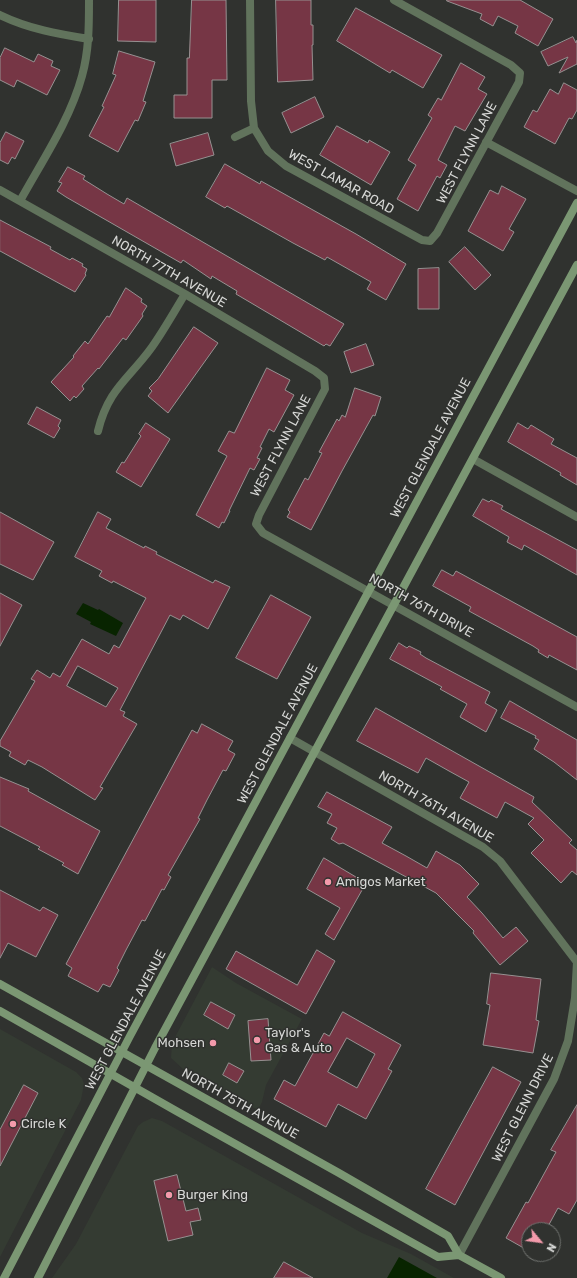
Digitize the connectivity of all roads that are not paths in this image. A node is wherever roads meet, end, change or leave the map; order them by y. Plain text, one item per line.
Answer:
1 (89, 0) edge
2 (250, 0) edge
3 (394, 0) edge
4 (0, 15) edge
5 (89, 39) junction
6 (254, 128) junction
7 (235, 137) dead end
8 (486, 142) junction
9 (0, 190) edge
10 (577, 191) edge
11 (20, 201) junction
12 (577, 203) edge
13 (430, 241) joint
14 (577, 265) edge
15 (185, 294) junction
16 (324, 378) joint
17 (98, 431) dead end
18 (473, 460) junction
19 (577, 517) edge
20 (256, 524) joint
21 (368, 590) junction
22 (394, 605) junction
23 (577, 707) edge
24 (290, 738) junction
25 (316, 752) junction
26 (577, 962) edge
27 (0, 984) edge
28 (0, 1011) edge
29 (122, 1052) junction
30 (146, 1066) junction
31 (111, 1074) junction
32 (135, 1088) junction
33 (459, 1255) junction
34 (4, 1278) edge
35 (38, 1278) edge
36 (501, 1278) edge

1 - 5 street
2 - 6 street, WEST LAMAR ROAD
3 - 8 street, WEST FLYNN LANE
4 - 5 street
5 - 11 street
6 - 7 street
6 - 13 street, WEST LAMAR ROAD
8 - 10 street
8 - 13 street, WEST FLYNN LANE
9 - 11 street, NORTH 77TH AVENUE
11 - 15 street, NORTH 77TH AVENUE
12 - 21 main road, WEST GLENDALE AVENUE
14 - 18 main road
15 - 16 street, NORTH 77TH AVENUE
15 - 17 street
16 - 20 street, WEST FLYNN LANE
18 - 19 street
18 - 22 main road
20 - 21 street, NORTH 76TH DRIVE
21 - 22 street, NORTH 76TH DRIVE
21 - 24 main road, WEST GLENDALE AVENUE
22 - 23 street, NORTH 76TH DRIVE
22 - 25 main road
24 - 25 street, NORTH 76TH AVENUE
24 - 29 main road, WEST GLENDALE AVENUE
25 - 26 street, NORTH 76TH AVENUE
25 - 30 main road
26 - 33 street, WEST GLENN DRIVE
27 - 29 main road, NORTH 75TH AVENUE
28 - 31 main road
29 - 30 main road, NORTH 75TH AVENUE
29 - 31 main road, WEST GLENDALE AVENUE
30 - 32 main road
30 - 33 main road, NORTH 75TH AVENUE
31 - 32 main road
31 - 34 main road, WEST GLENDALE AVENUE
32 - 33 main road
32 - 35 main road
33 - 36 main road

